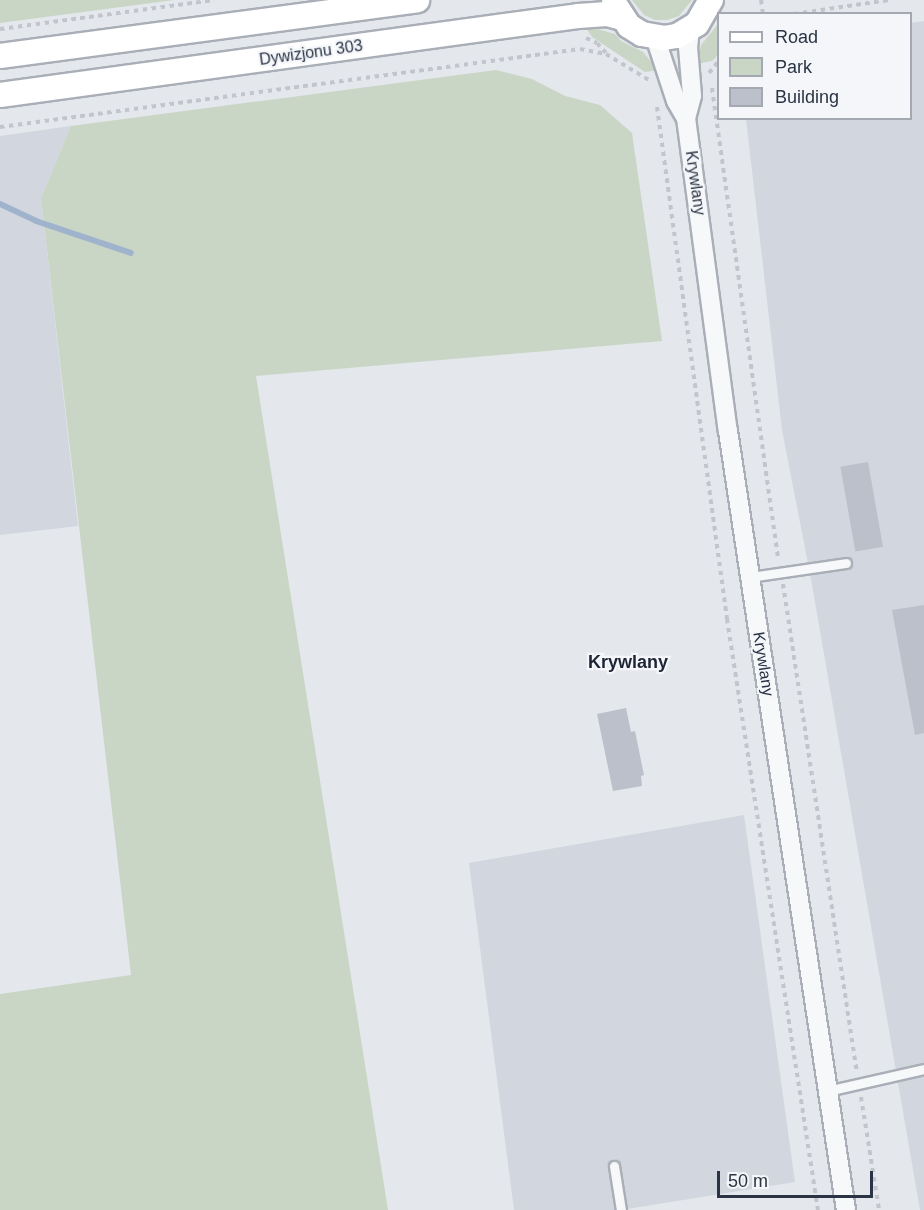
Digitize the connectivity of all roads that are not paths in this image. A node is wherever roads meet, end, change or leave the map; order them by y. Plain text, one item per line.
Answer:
1 (417, 0) edge
2 (714, 2) edge
3 (617, 9) edge
4 (690, 29) junction
5 (655, 37) junction
6 (0, 56) edge
7 (0, 95) edge
8 (686, 118) junction
9 (846, 563) dead end
10 (750, 577) junction
11 (924, 1069) edge
12 (827, 1090) junction
13 (614, 1166) dead end
14 (621, 1210) edge
15 (846, 1210) edge

1 - 6 main road
2 - 4 main road
3 - 5 main road
3 - 7 main road, Dywizjonu 303
4 - 5 main road
4 - 8 street, Krywlany
5 - 8 street, Krywlany
8 - 10 street, Krywlany
9 - 10 lane
10 - 12 street, Krywlany
11 - 12 lane
12 - 15 street, Krywlany
13 - 14 lane

